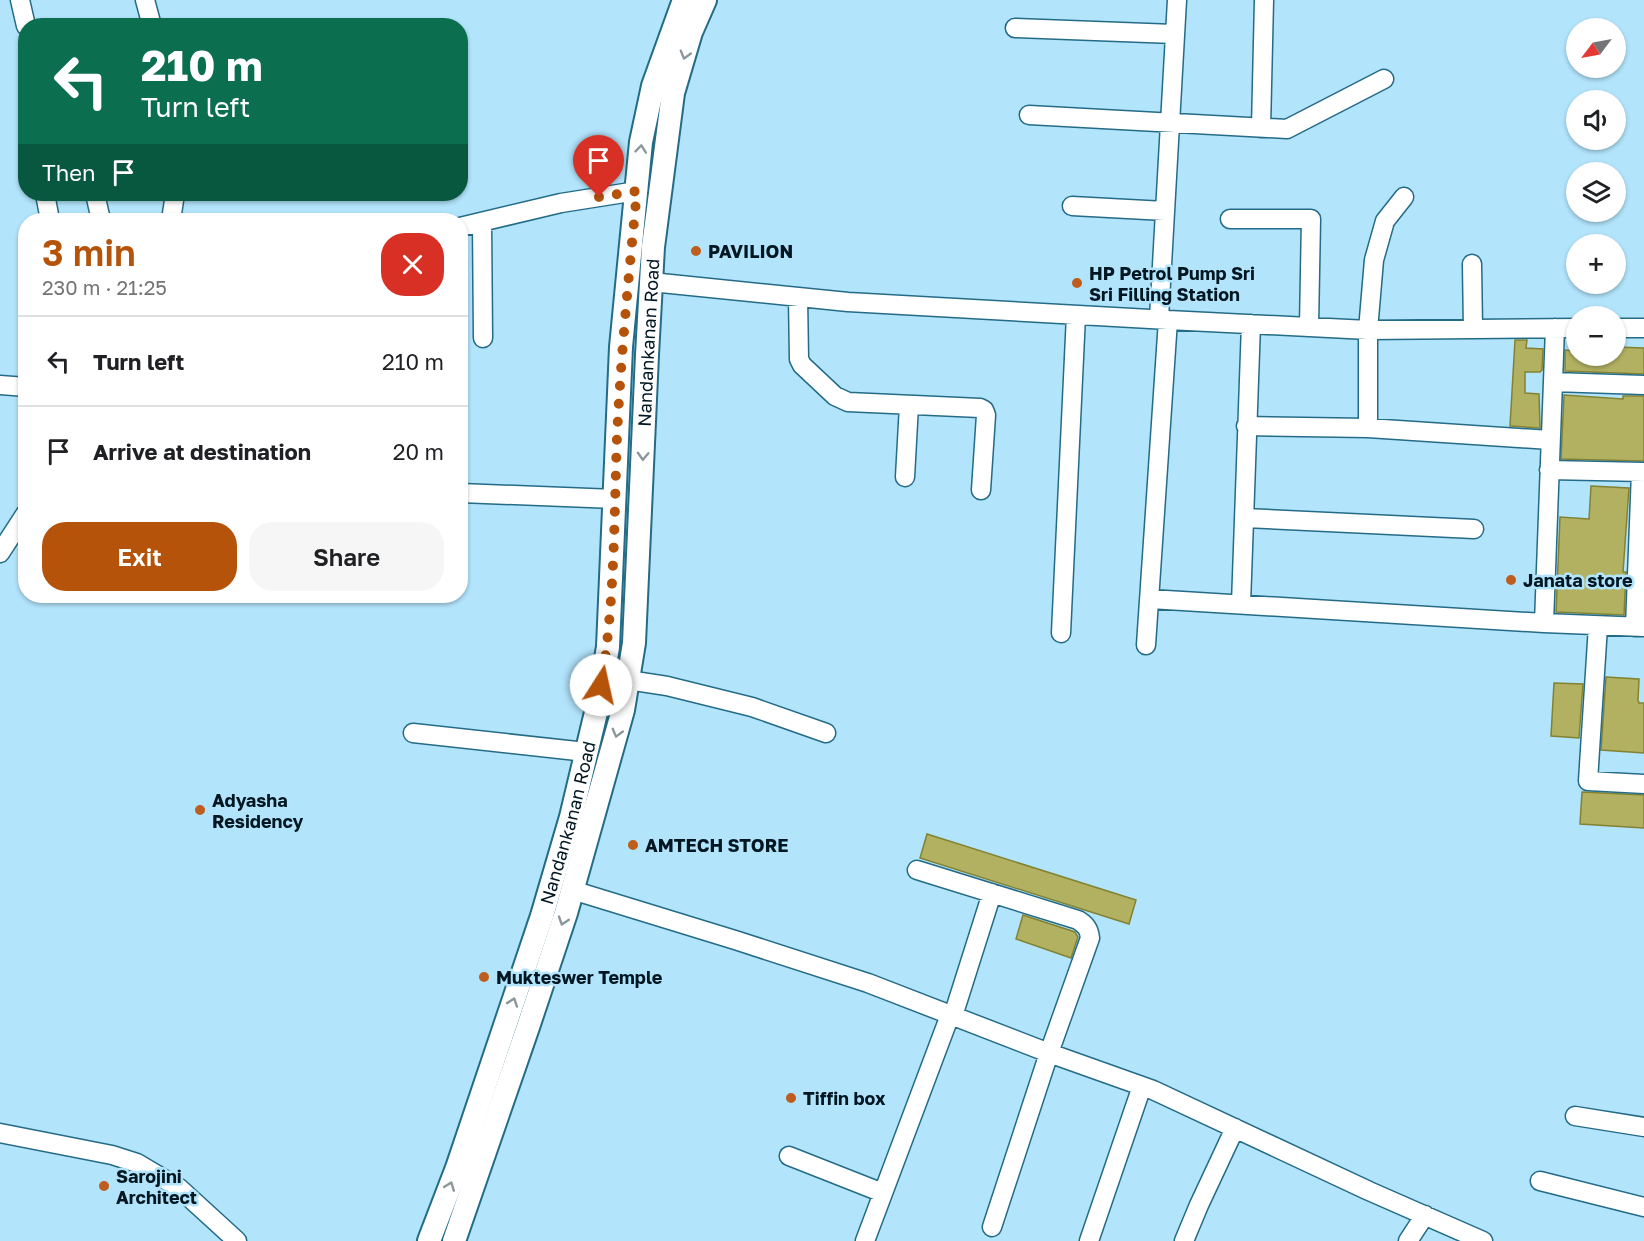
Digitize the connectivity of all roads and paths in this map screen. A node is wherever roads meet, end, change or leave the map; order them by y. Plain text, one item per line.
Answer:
1 (20, 0) edge
2 (146, 0) edge
3 (684, 0) edge
4 (705, 0) edge
5 (1177, 0) edge
6 (1264, 0) edge
7 (24, 18) edge
8 (150, 18) edge
9 (1015, 28) dead end
10 (1174, 34) junction
11 (1384, 79) dead end
12 (1029, 115) dead end
13 (1170, 123) junction
14 (1260, 128) junction
15 (637, 191) junction
16 (1404, 197) dead end
17 (1072, 206) dead end
18 (1165, 211) junction
19 (1230, 219) dead end
20 (482, 222) junction
21 (468, 225) edge
22 (1472, 264) dead end
23 (651, 282) junction
24 (798, 297) junction
25 (1076, 315) junction
26 (1163, 319) junction
27 (1251, 324) junction
28 (1309, 326) junction
29 (1555, 328) junction
30 (1566, 328) edge
31 (1626, 328) edge
32 (1644, 328) edge
33 (1473, 329) junction
34 (1368, 330) junction
35 (622, 337) junction
36 (483, 338) dead end
37 (648, 338) junction
38 (1553, 382) junction
39 (0, 385) edge
40 (1644, 385) edge
41 (18, 386) edge
42 (909, 405) junction
43 (1246, 426) junction
44 (1368, 428) junction
45 (1550, 440) junction
46 (1550, 470) junction
47 (1642, 472) edge
48 (905, 477) dead end
49 (981, 490) dead end
50 (468, 493) edge
51 (615, 499) junction
52 (1245, 518) junction
53 (18, 525) edge
54 (1474, 529) dead end
55 (0, 553) edge
56 (1641, 557) edge
57 (1150, 599) junction
58 (1241, 604) junction
59 (1544, 623) junction
60 (1598, 626) junction
61 (1639, 627) edge
62 (1061, 633) dead end
63 (1146, 645) dead end
64 (628, 680) junction
65 (414, 733) dead end
66 (826, 733) dead end
67 (586, 752) junction
68 (1644, 784) edge
69 (917, 870) dead end
70 (572, 890) junction
71 (992, 893) junction
72 (951, 1015) junction
73 (1049, 1053) junction
74 (1143, 1086) junction
75 (1575, 1116) dead end
76 (1644, 1127) edge
77 (1234, 1128) junction
78 (0, 1133) edge
79 (789, 1156) dead end
80 (1540, 1180) dead end
81 (883, 1193) junction
82 (1644, 1208) edge
83 (1425, 1215) junction
84 (992, 1227) dead end
85 (237, 1241) edge
86 (429, 1241) edge
87 (454, 1241) edge
88 (865, 1241) edge
89 (1089, 1241) edge
90 (1184, 1241) edge
91 (1408, 1241) edge
92 (1483, 1241) edge

1 - 7 street
2 - 8 street
15 -> 3 main road, Nandankanan Road
4 -> 23 main road, Nandankanan Road
5 - 10 street
6 - 14 street
9 - 10 street
10 - 13 street
11 - 14 street
12 - 13 street
13 - 14 street
13 - 18 street
15 - 20 street
15 - 35 main road, Nandankanan Road
16 - 34 street
17 - 18 street
18 - 26 street
19 - 28 street
20 - 21 street
20 - 36 street
22 - 33 street
23 - 24 street
23 - 37 main road, Nandankanan Road
24 - 25 street
24 - 42 street
25 - 26 street
25 - 62 street
26 - 27 street
26 - 57 street
27 - 28 street
27 - 43 street
28 - 34 street
29 - 30 street
29 - 33 street
29 - 38 street
31 - 32 street
33 - 34 street
34 - 44 street
35 - 37 main road
35 - 51 main road, Nandankanan Road
37 -> 64 main road, Nandankanan Road
38 - 40 street
38 - 45 street
39 - 41 street
42 - 48 street
42 - 49 street
43 - 44 street
43 - 52 street
44 - 45 street
45 - 46 street
46 - 47 street
46 - 59 street
47 - 56 street
50 - 51 street
51 - 67 main road, Nandankanan Road
52 - 54 street
52 - 58 street
53 - 55 street
56 - 61 street
57 - 58 street
57 - 63 street
58 - 59 street
59 - 60 street
60 - 61 street
60 - 68 street
64 - 66 street
64 -> 70 main road, Nandankanan Road
65 - 67 street
86 -> 67 main road, Nandankanan Road
69 - 71 street
70 - 72 street
70 -> 87 main road, Nandankanan Road
71 - 72 street
71 - 73 street
72 - 73 street
72 - 81 street
73 - 74 street
73 - 84 street
74 - 77 street
74 - 89 street
75 - 76 street
77 - 83 street
77 - 90 street
78 - 85 street
79 - 81 street
80 - 82 street
81 - 88 street
83 - 91 street
83 - 92 street

